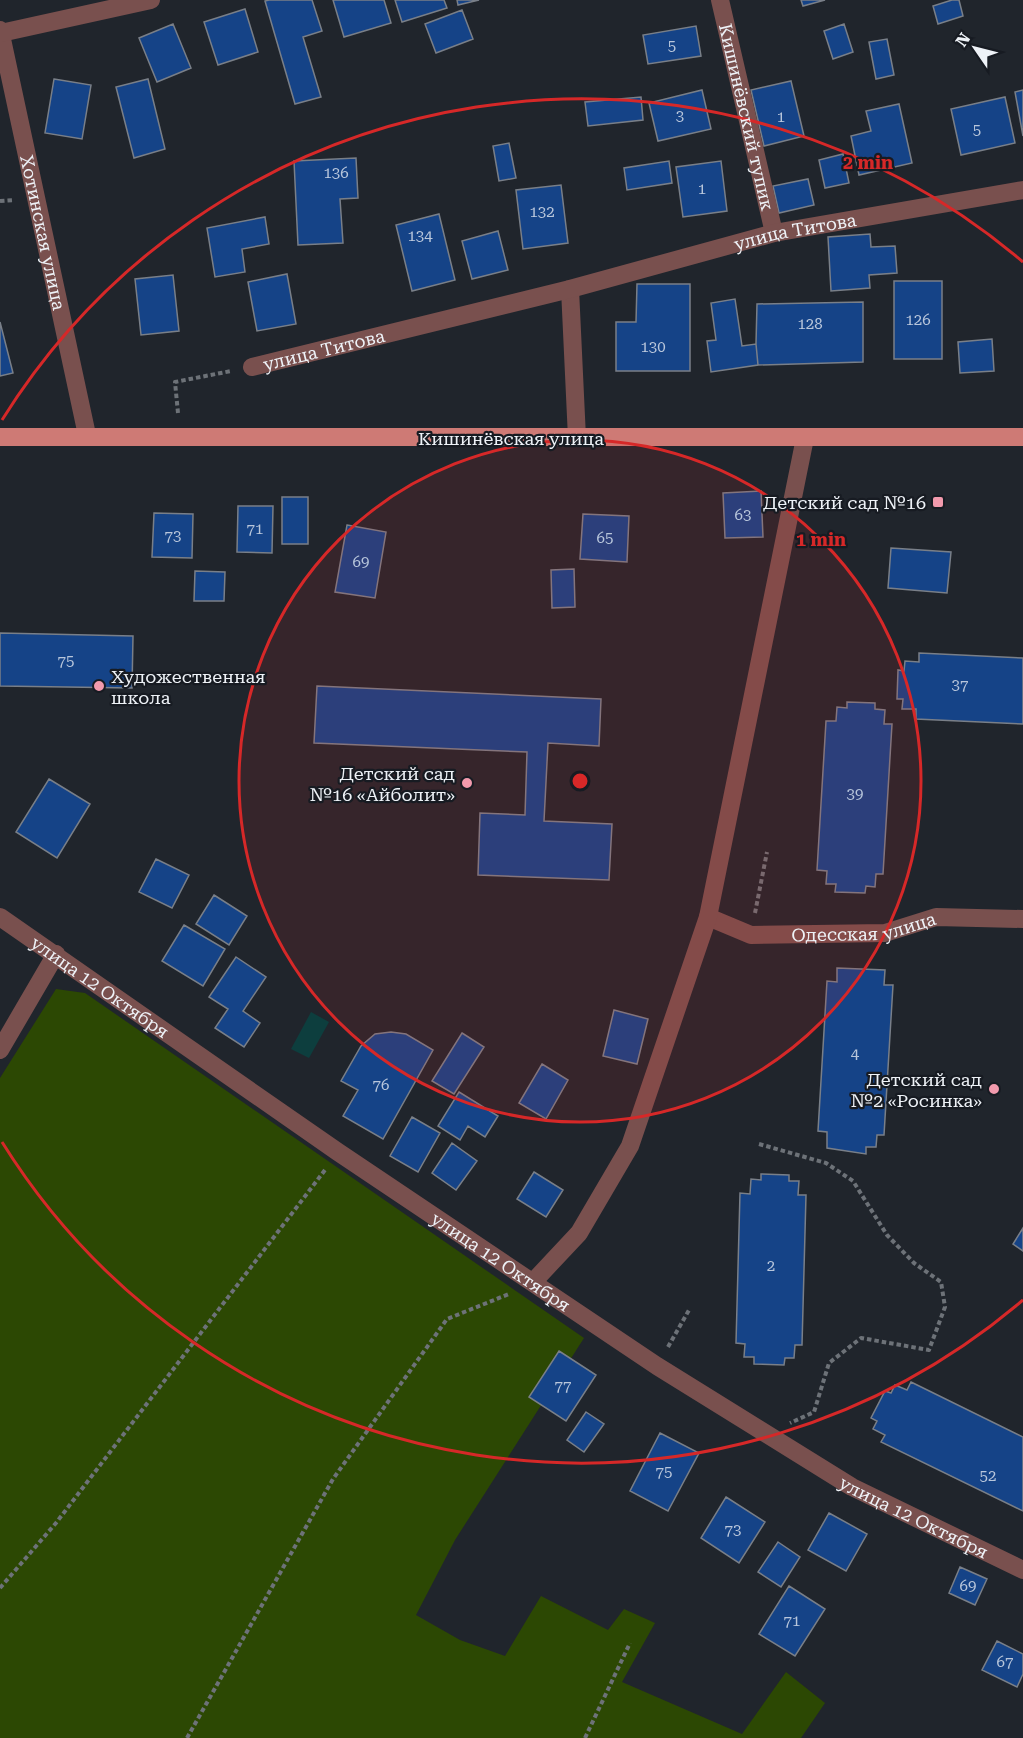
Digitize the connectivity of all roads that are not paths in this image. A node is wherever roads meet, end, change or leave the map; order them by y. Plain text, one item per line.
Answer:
1 (151, 0) edge
2 (720, 0) edge
3 (0, 32) edge
4 (1023, 190) edge
5 (774, 233) junction
6 (570, 289) junction
7 (252, 367) road end
8 (87, 435) junction
9 (0, 437) edge
10 (1023, 437) edge
11 (577, 438) junction
12 (805, 438) junction
13 (0, 917) edge
14 (708, 917) junction
15 (1023, 918) edge
16 (56, 954) junction
17 (0, 1050) edge
18 (534, 1281) junction
19 (1023, 1570) edge

1 - 3 street
2 - 5 street, Кишинёвский тупик
3 - 8 street, Хотинская улица
4 - 5 street, улица Титова
5 - 6 street, улица Титова
6 - 7 street, улица Титова
6 - 11 street
8 - 9 main road, Кишинёвская улица
8 - 11 main road, Кишинёвская улица
10 - 12 main road, Кишинёвская улица
11 - 12 main road, Кишинёвская улица
12 - 14 street
13 - 16 street, улица 12 Октября
14 - 15 street, Одесская улица
14 - 18 street
16 - 17 street
16 - 18 street, улица 12 Октября
18 - 19 street, улица 12 Октября

